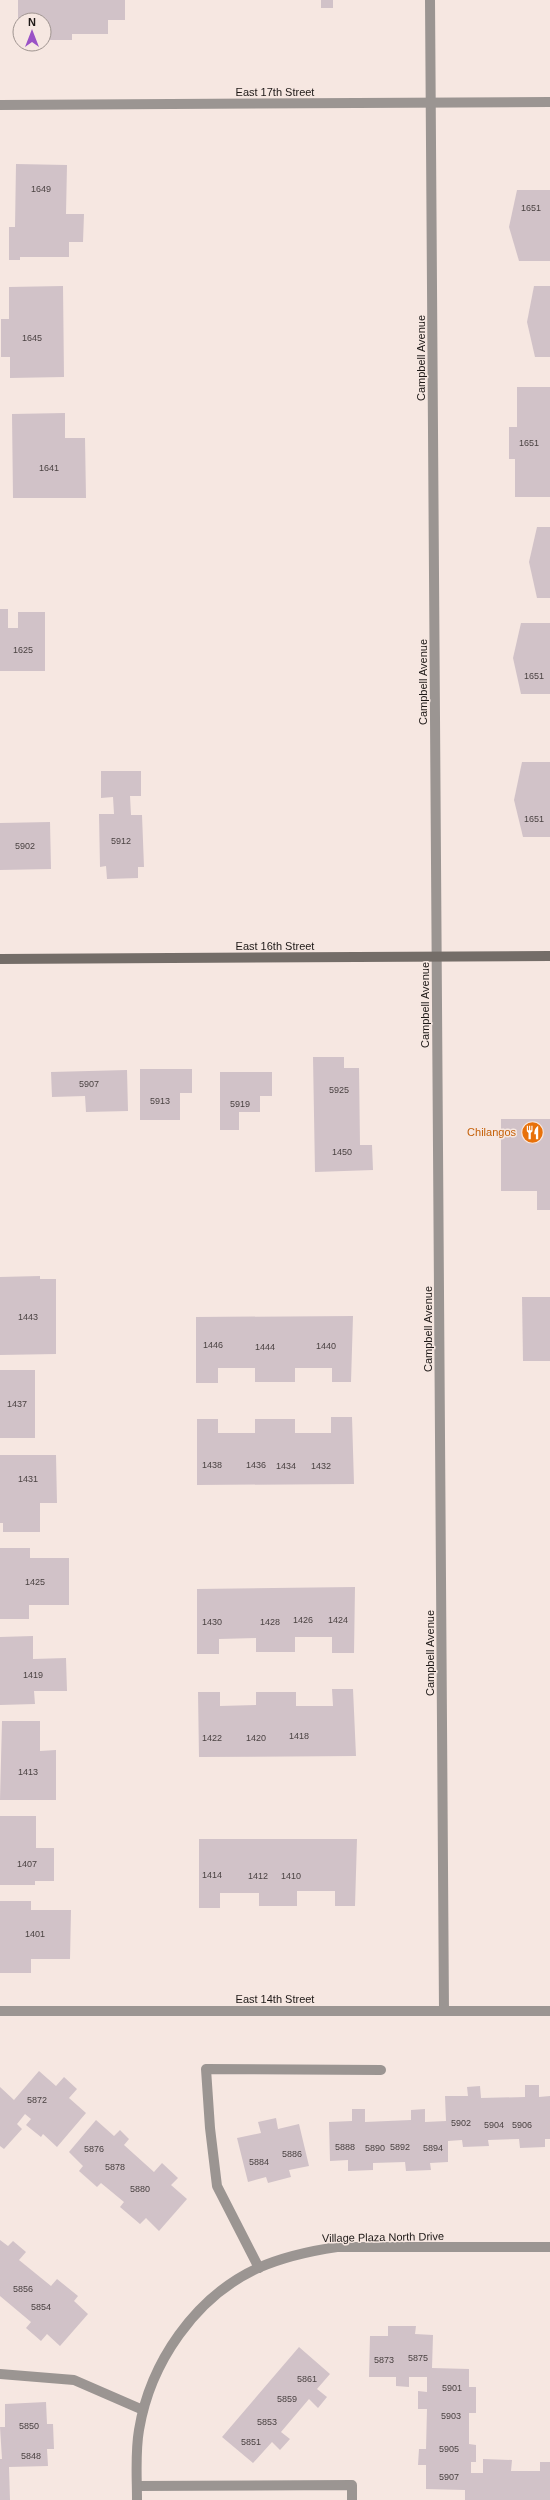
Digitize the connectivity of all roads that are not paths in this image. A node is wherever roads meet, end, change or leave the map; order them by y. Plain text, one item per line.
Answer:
1 (430, 0) edge
2 (550, 102) edge
3 (431, 103) junction
4 (0, 105) edge
5 (550, 956) edge
6 (437, 957) junction
7 (0, 959) edge
8 (0, 2011) edge
9 (444, 2011) junction
10 (550, 2011) edge
11 (381, 2070) dead end
12 (550, 2247) edge
13 (259, 2268) junction
14 (0, 2374) edge
15 (143, 2410) junction
16 (137, 2486) junction
17 (137, 2500) edge
18 (352, 2500) edge

1 - 3 street, Campbell Avenue
2 - 3 street, East 17th Street
3 - 4 street, East 17th Street
3 - 6 street, Campbell Avenue
5 - 6 main road, East 16th Street
6 - 7 main road, East 16th Street
6 - 9 street, Campbell Avenue
8 - 9 street, East 14th Street
9 - 10 street, East 14th Street
11 - 13 street
12 - 13 street, Village Plaza North Drive
13 - 15 street, Village Plaza North Drive
14 - 15 street
15 - 16 street, Village Plaza North Drive
16 - 17 street, Village Plaza North Drive
16 - 18 street

